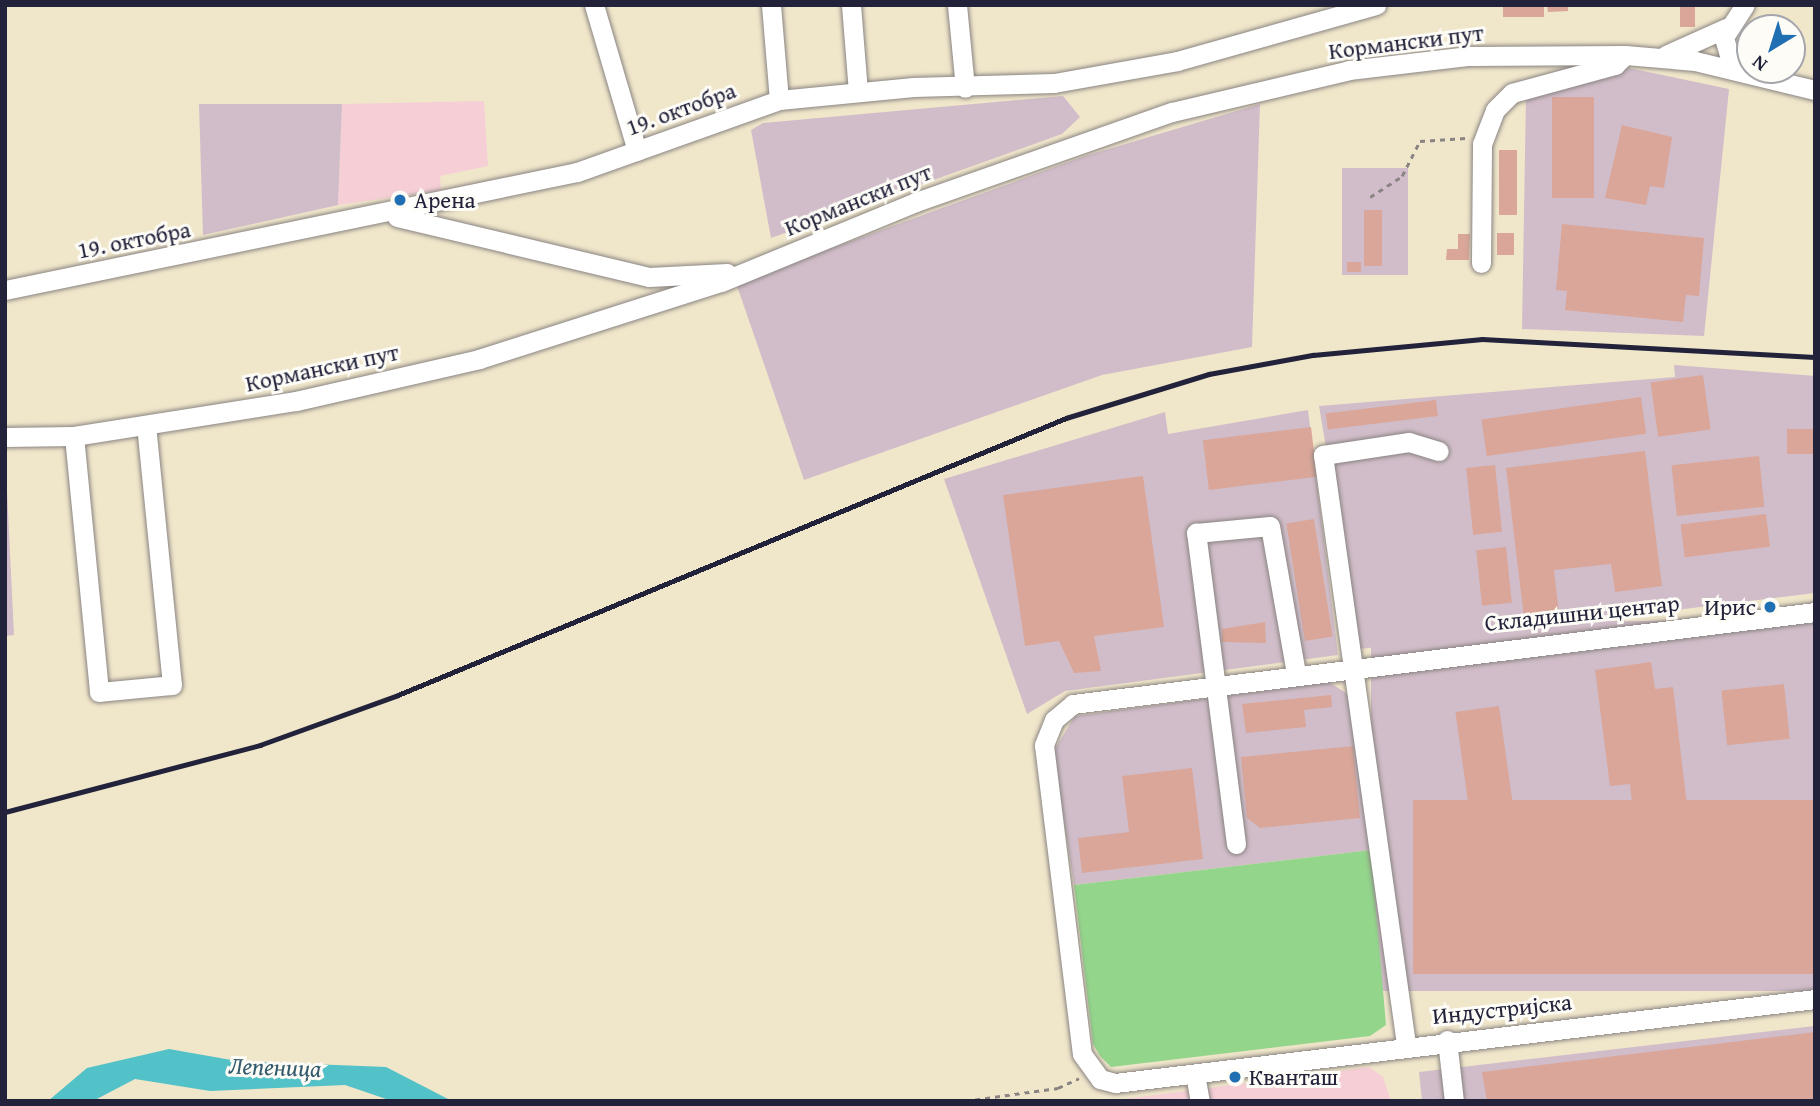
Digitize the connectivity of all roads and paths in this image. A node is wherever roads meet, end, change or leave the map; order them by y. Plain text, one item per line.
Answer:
1 (594, 5) edge
2 (771, 5) edge
3 (851, 5) edge
4 (957, 5) edge
5 (1376, 5) edge
6 (1735, 13) edge
7 (1625, 55) junction
8 (1658, 57) junction
9 (1733, 69) junction
10 (965, 88) junction
11 (1815, 90) edge
12 (858, 92) junction
13 (779, 100) junction
14 (1486, 132) junction
15 (636, 151) junction
16 (1370, 197) dead end
17 (387, 215) junction
18 (1481, 263) dead end
19 (745, 272) junction
20 (5, 290) edge
21 (146, 425) junction
22 (74, 436) junction
23 (5, 437) edge
24 (1439, 450) dead end
25 (1815, 612) edge
26 (1355, 664) junction
27 (1296, 673) junction
28 (1214, 685) junction
29 (1236, 844) dead end
30 (1815, 999) edge
31 (1447, 1040) junction
32 (1406, 1044) junction
33 (1088, 1068) junction
34 (1195, 1074) junction
35 (965, 1101) edge
36 (1200, 1101) edge
37 (1454, 1101) edge

1 - 15 street
2 - 13 street
3 - 12 street
4 - 10 street
5 - 10 street, 19. октобра
6 - 8 street
6 - 9 street
7 - 8 street, Кормански пут
7 - 14 street
7 - 19 street, Кормански пут
8 - 9 street, Кормански пут
9 - 11 street, Кормански пут
10 - 12 street, 19. октобра
12 - 13 street, 19. октобра
13 - 15 street, 19. октобра
14 - 16 path
14 - 18 street
15 - 17 street, 19. октобра
17 - 19 street
17 - 20 street, 19. октобра
19 - 21 street, Кормански пут
21 - 22 street, Кормански пут
21 - 22 street
22 - 23 street, Кормански пут
24 - 26 street
25 - 26 street, Складишни центар
26 - 27 street, Складишни центар
26 - 32 street
27 - 28 street, Складишни центар
27 - 28 street
28 - 29 street
28 - 33 street, Складишни центар
30 - 31 street, Индустријска
31 - 32 street, Индустријска
31 - 37 street
32 - 34 street, Индустријска
33 - 34 street, Индустријска
33 - 35 path
34 - 36 street

